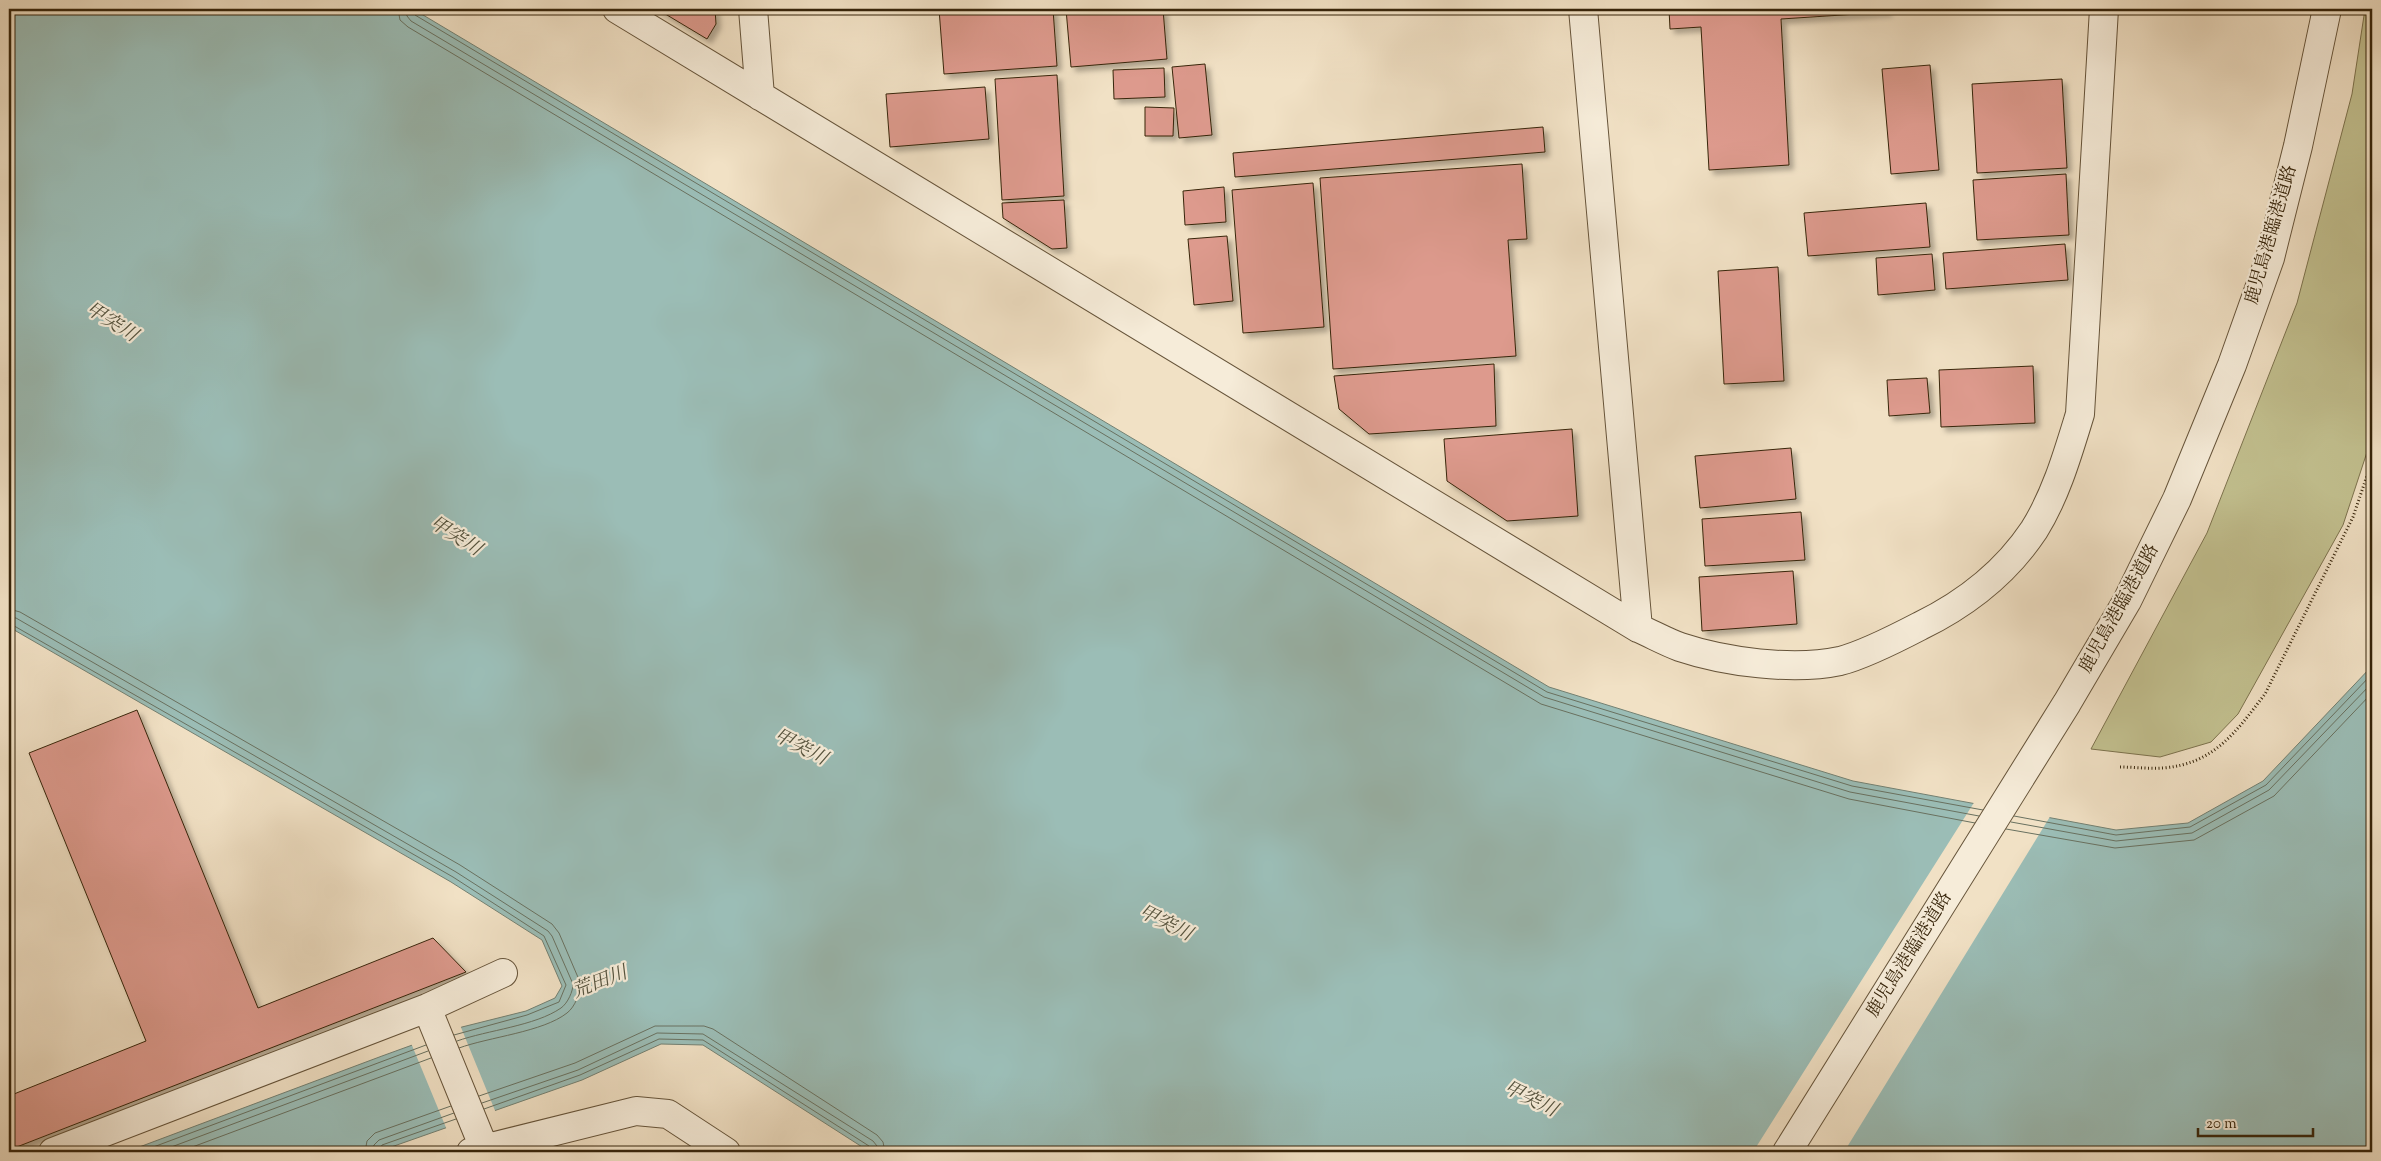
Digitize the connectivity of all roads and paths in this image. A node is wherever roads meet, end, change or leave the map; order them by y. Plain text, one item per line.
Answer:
1 (617, 9) edge
2 (753, 9) edge
3 (1583, 9) edge
4 (2104, 9) edge
5 (2327, 9) edge
6 (760, 96) junction
7 (2372, 461) edge
8 (1638, 628) junction
9 (2120, 767) dead end
10 (503, 973) dead end
11 (430, 1015) junction
12 (477, 1144) edge
13 (53, 1152) edge
14 (726, 1152) edge
15 (1787, 1152) edge

1 - 6 street
2 - 6 street
3 - 8 street
4 - 8 street
5 - 15 street, 鹿児島港臨港道路
6 - 8 street
7 - 9 path
10 - 11 street
11 - 12 street
11 - 13 street
12 - 14 street

